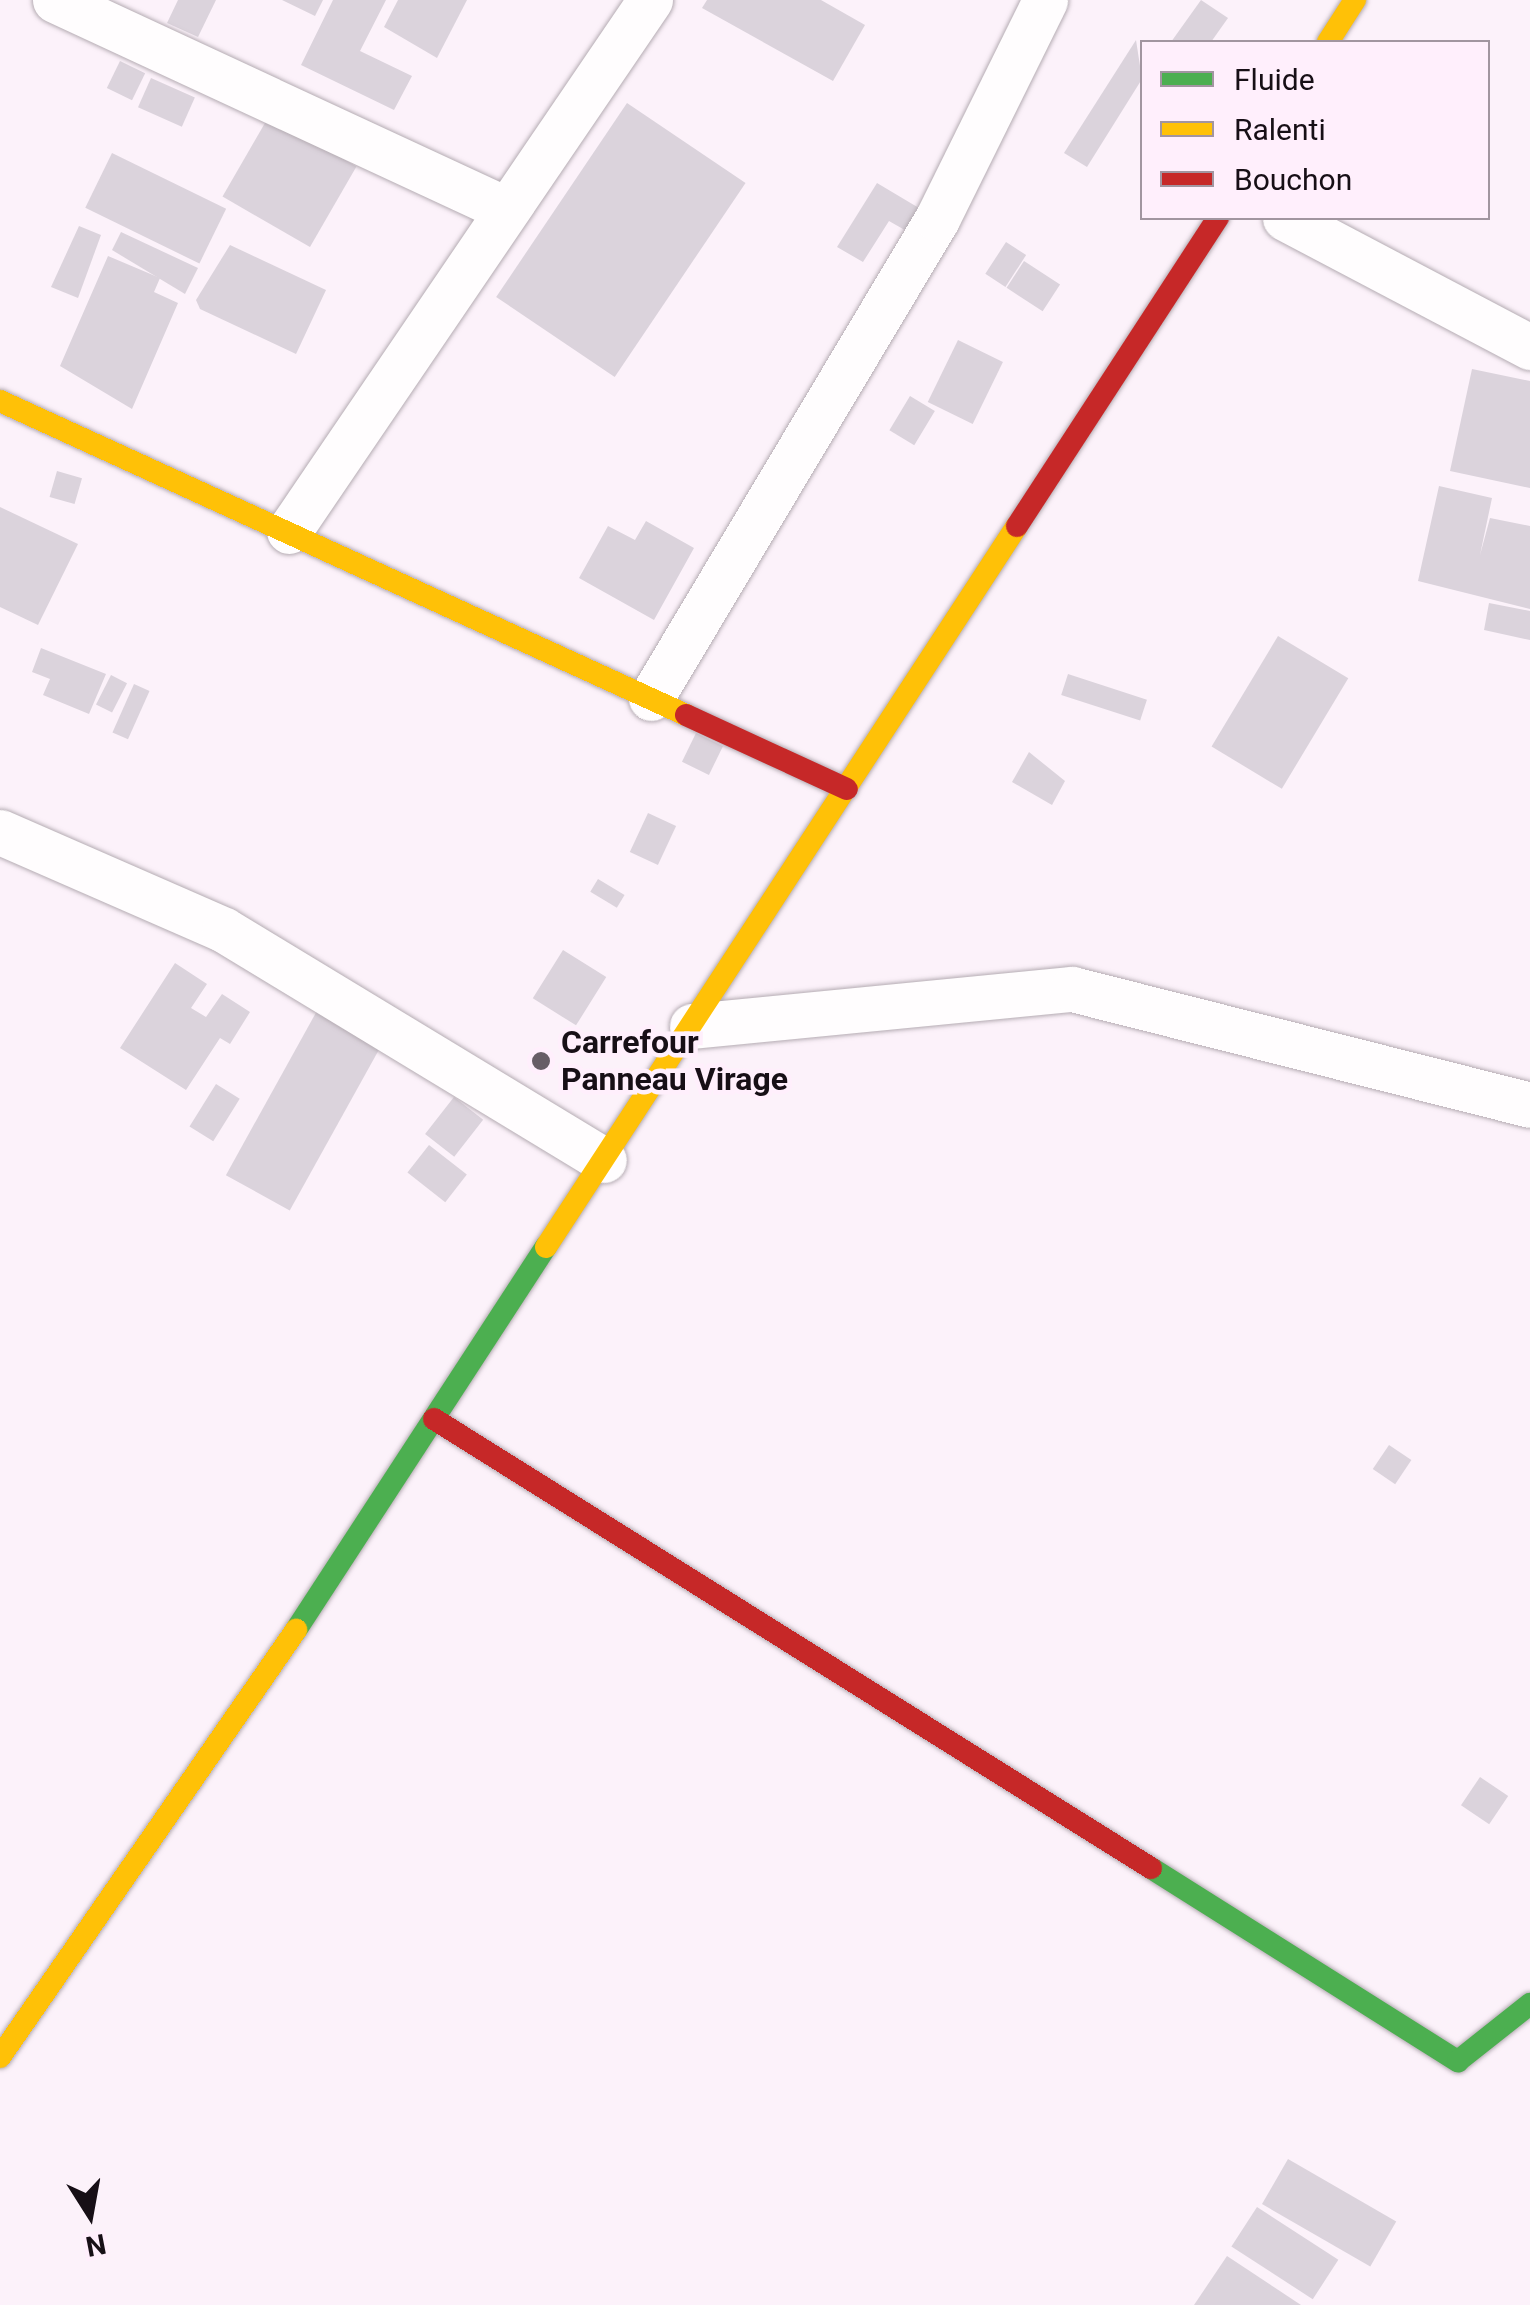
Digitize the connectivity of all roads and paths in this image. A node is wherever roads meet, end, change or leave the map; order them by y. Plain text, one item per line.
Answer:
1 (55, 0) edge
2 (650, 0) edge
3 (1045, 0) edge
4 (1354, 0) edge
5 (1329, 40) edge
6 (503, 208) junction
7 (1217, 220) edge
8 (1289, 220) edge
9 (1530, 347) edge
10 (0, 401) edge
11 (289, 531) junction
12 (651, 698) junction
13 (846, 789) junction
14 (0, 832) edge
15 (692, 1026) junction
16 (1530, 1105) edge
17 (604, 1160) junction
18 (434, 1419) junction
19 (1530, 2004) edge
20 (0, 2057) edge

1 - 6 street
2 - 6 street
3 - 12 street
4 - 5 street
6 - 11 street
7 - 13 street
8 - 9 street
10 - 11 street
11 - 12 street
12 - 13 street
13 - 15 street
14 - 17 street
15 - 16 street
15 - 17 street
17 - 18 street
18 - 19 street
18 - 20 street

